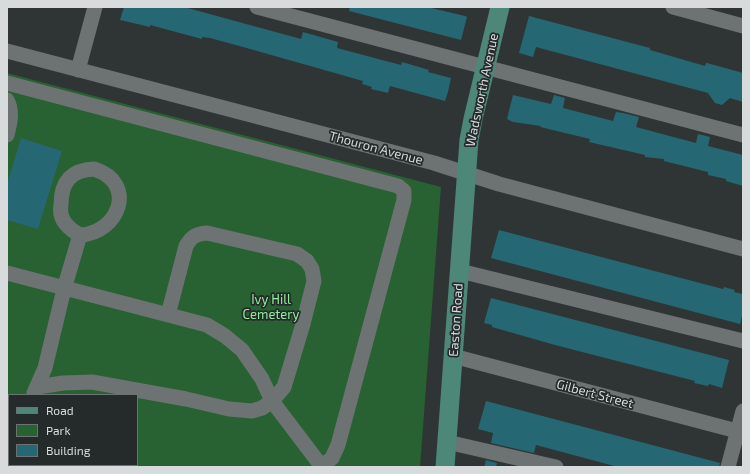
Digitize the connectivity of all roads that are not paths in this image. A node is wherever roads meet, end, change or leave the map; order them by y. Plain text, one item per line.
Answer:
1 (95, 7) edge
2 (257, 7) edge
3 (500, 7) edge
4 (673, 7) edge
5 (743, 26) edge
6 (7, 51) edge
7 (486, 67) junction
8 (78, 70) junction
9 (7, 83) edge
10 (7, 100) edge
11 (743, 134) edge
12 (7, 135) edge
13 (466, 174) junction
14 (80, 235) junction
15 (743, 249) edge
16 (460, 271) junction
17 (7, 274) edge
18 (64, 289) junction
19 (168, 315) junction
20 (743, 341) edge
21 (453, 356) junction
22 (35, 391) edge
23 (272, 401) junction
24 (743, 411) edge
25 (737, 431) junction
26 (447, 442) junction
27 (322, 467) edge
28 (445, 467) edge
29 (556, 467) edge
30 (728, 467) edge

1 - 8 street
2 - 7 street
3 - 7 main road, Wadsworth Avenue
4 - 5 street
6 - 8 street, Thouron Avenue
7 - 11 street
7 - 13 main road, Wadsworth Avenue
8 - 13 street, Thouron Avenue
9 - 27 street
10 - 12 street
13 - 15 street, Thouron Avenue
13 - 16 main road, Easton Road
14 - 14 street
14 - 18 street
16 - 20 street
16 - 21 main road, Easton Road
17 - 18 street
18 - 19 street
18 - 22 street
19 - 23 street
19 - 23 street
21 - 25 street, Gilbert Street
21 - 26 main road, Easton Road
22 - 23 street
23 - 27 street
24 - 25 street
25 - 30 street
26 - 28 main road, Easton Road
26 - 29 street

